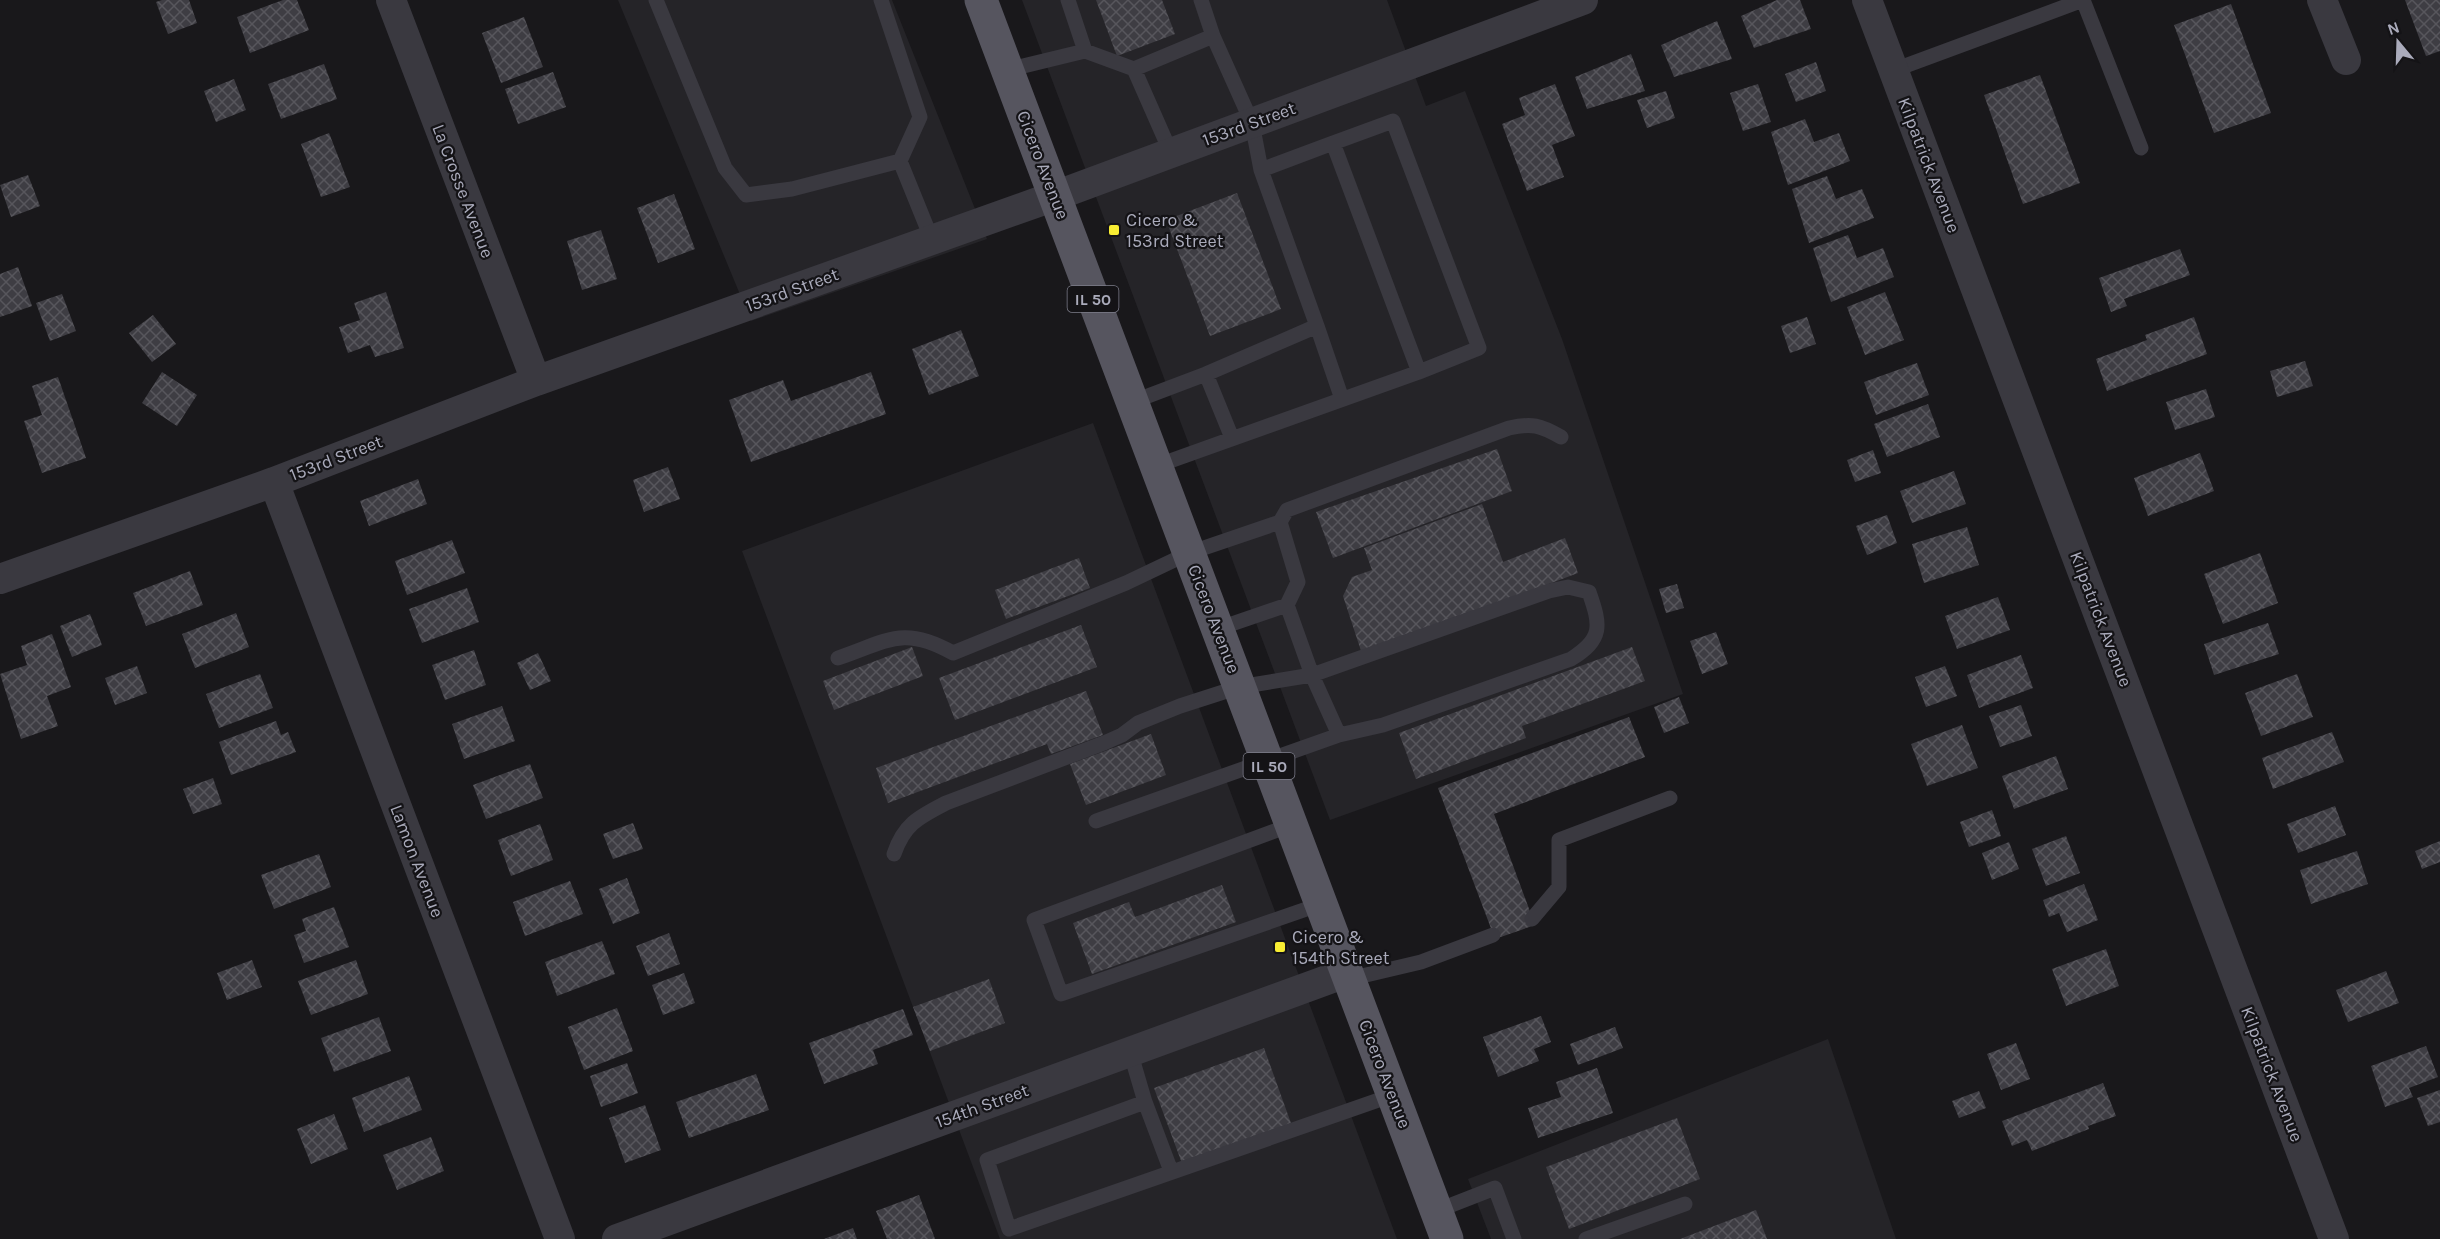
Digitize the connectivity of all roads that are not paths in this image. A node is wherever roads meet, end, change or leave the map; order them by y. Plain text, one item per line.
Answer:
1 (392, 0) edge
2 (656, 0) edge
3 (881, 0) edge
4 (981, 0) edge
5 (1068, 0) edge
6 (1201, 0) edge
7 (1583, 0) edge
8 (1867, 0) edge
9 (2083, 0) edge
10 (2322, 0) edge
11 (1213, 36) junction
12 (1084, 51) junction
13 (2346, 60) dead end
14 (1134, 69) junction
15 (1007, 70) junction
16 (1894, 70) junction
17 (1252, 123) junction
18 (1333, 143) junction
19 (2141, 148) dead end
20 (1171, 153) junction
21 (900, 160) junction
22 (1261, 170) junction
23 (1055, 196) junction
24 (932, 240) junction
25 (1317, 326) junction
26 (1419, 372) junction
27 (1206, 374) junction
28 (536, 381) junction
29 (1342, 399) junction
30 (1132, 402) junction
31 (1561, 437) dead end
32 (1232, 438) junction
33 (1156, 466) junction
34 (274, 482) junction
35 (1280, 522) junction
36 (1189, 553) junction
37 (3, 570) edge
38 (1287, 605) junction
39 (1217, 629) junction
40 (838, 658) dead end
41 (1312, 675) junction
42 (1239, 687) junction
43 (1339, 735) junction
44 (1267, 760) junction
45 (1670, 798) dead end
46 (1096, 821) dead end
47 (1291, 825) junction
48 (894, 854) dead end
49 (1321, 904) junction
50 (1532, 919) dead end
51 (1493, 935) dead end
52 (1348, 976) junction
53 (1130, 1051) junction
54 (1393, 1095) junction
55 (1145, 1102) junction
56 (1171, 1171) junction
57 (1684, 1204) dead end
58 (1441, 1225) edge
59 (560, 1239) edge
60 (617, 1239) edge
61 (1514, 1239) edge
62 (1586, 1239) edge
63 (2334, 1239) edge

1 - 28 street, La Crosse Avenue
2 - 21 lane
3 - 21 lane
4 - 15 main road, Cicero Avenue / IL 50
5 - 12 lane
6 - 11 lane
7 - 17 street, 153rd Street
8 - 16 street, Kilpatrick Avenue
9 - 16 lane
9 - 19 lane
10 - 13 street
11 - 14 lane
11 - 17 lane
12 - 14 lane
12 - 15 lane
14 - 20 lane
15 - 23 main road, Cicero Avenue / IL 50
16 - 63 street, Kilpatrick Avenue
17 - 20 street, 153rd Street
17 - 22 lane
18 - 22 lane
18 - 26 lane
18 - 26 lane
20 - 23 street, 153rd Street
21 - 24 lane
22 - 25 lane
23 - 24 street, 153rd Street
23 - 30 main road, Cicero Avenue / IL 50
24 - 28 street, 153rd Street
25 - 27 lane
25 - 29 lane
26 - 29 lane
27 - 30 lane
27 - 32 lane
28 - 34 street, 153rd Street
29 - 32 lane
30 - 33 main road, Cicero Avenue / IL 50
31 - 35 lane
32 - 33 lane
33 - 36 main road, Cicero Avenue / IL 50
34 - 37 street, 153rd Street
34 - 59 street, Lamon Avenue
35 - 36 lane
35 - 38 lane
36 - 39 main road, Cicero Avenue / IL 50
36 - 40 lane
38 - 39 lane
38 - 41 lane
39 - 42 main road, Cicero Avenue / IL 50
41 - 42 lane
41 - 43 lane
41 - 43 lane
42 - 44 main road, Cicero Avenue / IL 50
42 - 48 lane
43 - 44 lane
44 - 46 lane
44 - 47 main road, Cicero Avenue / IL 50
45 - 50 lane
47 - 49 main road, Cicero Avenue / IL 50
47 - 49 lane
49 - 52 main road, Cicero Avenue / IL 50
51 - 52 lane
52 - 53 street, 154th Street
52 - 54 main road, Cicero Avenue / IL 50
53 - 55 lane
53 - 60 street, 154th Street
54 - 56 lane
54 - 58 main road, Cicero Avenue / IL 50
55 - 56 lane
55 - 56 lane
57 - 62 lane
58 - 61 lane

